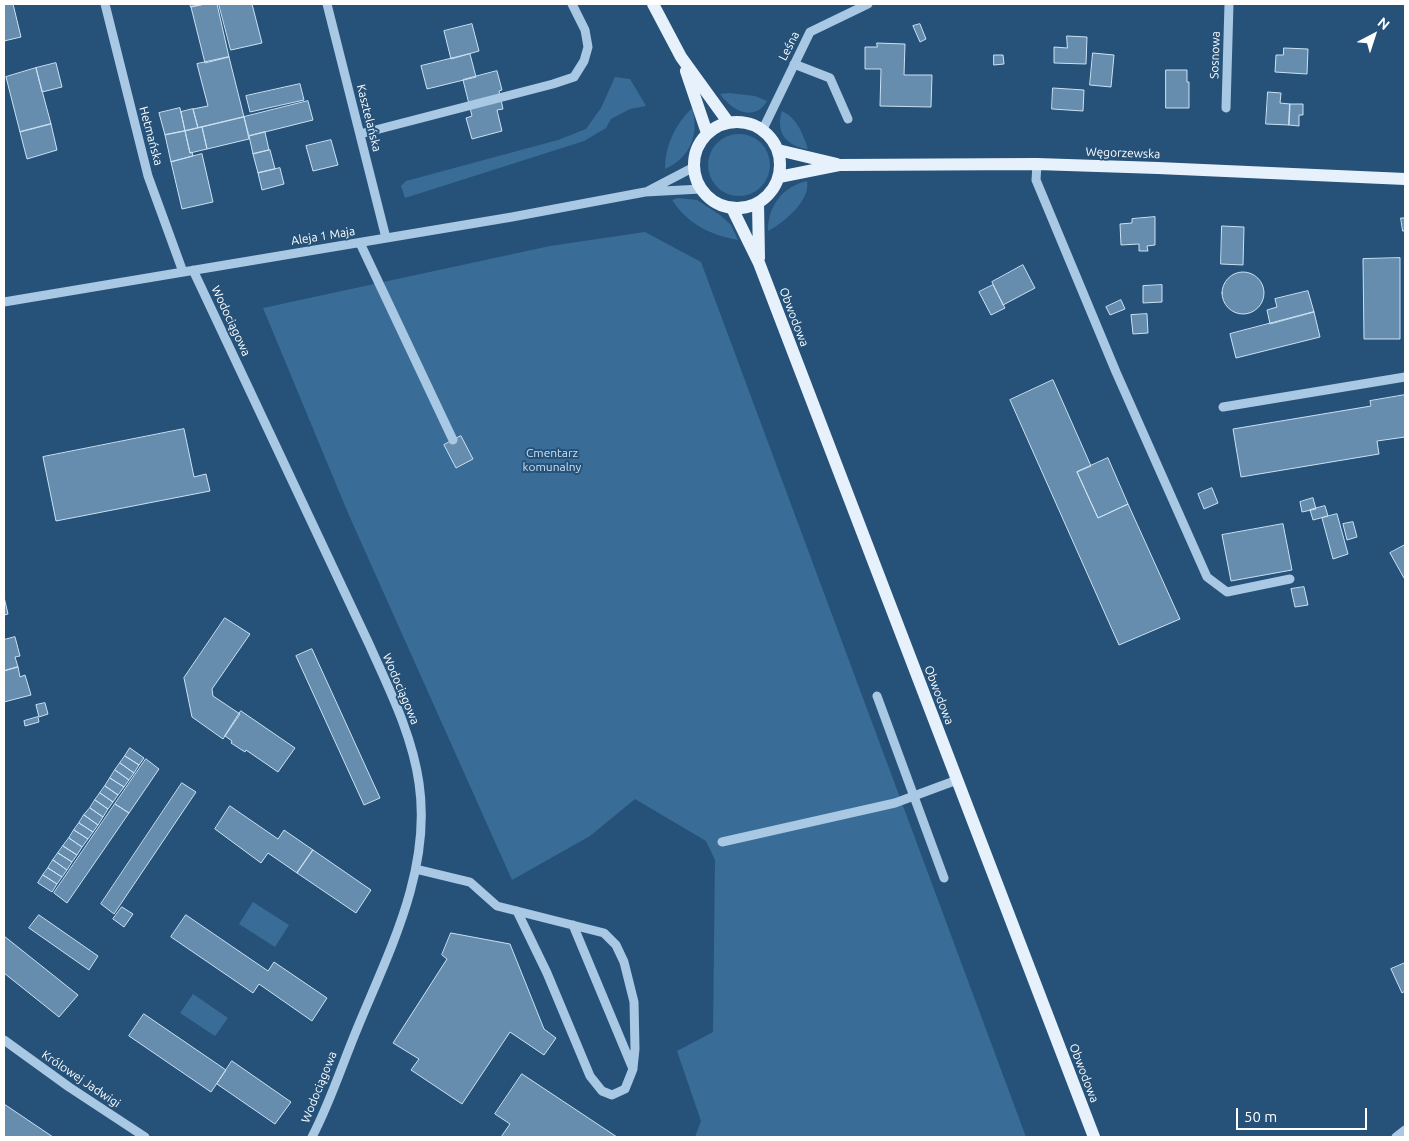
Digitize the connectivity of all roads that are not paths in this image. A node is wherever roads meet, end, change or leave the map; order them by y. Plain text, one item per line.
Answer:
1 (105, 4) edge
2 (327, 4) edge
3 (572, 4) edge
4 (653, 4) edge
5 (868, 4) edge
6 (1229, 4) edge
7 (681, 57) junction
8 (794, 64) junction
9 (1226, 108) dead end
10 (848, 119) dead end
11 (728, 122) junction
12 (763, 130) junction
13 (707, 133) junction
14 (360, 134) junction
15 (778, 150) junction
16 (1037, 164) junction
17 (839, 165) junction
18 (694, 167) junction
19 (779, 177) junction
20 (1405, 179) edge
21 (701, 189) junction
22 (645, 192) junction
23 (758, 203) junction
24 (732, 208) junction
25 (386, 238) junction
26 (360, 243) junction
27 (759, 263) junction
28 (193, 270) junction
29 (182, 272) junction
30 (4, 302) edge
31 (1405, 376) edge
32 (1223, 407) dead end
33 (453, 440) dead end
34 (1290, 578) dead end
35 (877, 696) dead end
36 (957, 780) junction
37 (913, 796) junction
38 (722, 842) dead end
39 (416, 869) junction
40 (944, 878) dead end
41 (517, 912) junction
42 (573, 925) junction
43 (4, 1040) edge
44 (633, 1069) junction
45 (1405, 1130) edge
46 (145, 1137) edge
47 (313, 1137) edge
48 (1094, 1137) edge
49 (1396, 1137) edge

1 - 29 street, Hetmańska
2 - 14 street, Kasztelańska
3 - 14 street
4 - 7 main road
5 - 8 street, Leśna
6 - 9 street, Sosnowa
7 - 11 main road
7 - 13 main road
8 - 10 street
8 - 12 street, Leśna
11 - 12 main road
11 - 13 main road
12 - 15 main road
13 - 18 main road
14 - 25 street, Kasztelańska
15 - 17 main road, Węgorzewska
15 - 19 main road
16 - 17 main road, Węgorzewska
16 - 20 main road, Węgorzewska
16 - 34 street
17 - 19 main road, Węgorzewska
18 - 21 main road
18 - 22 street, Aleja 1 Maja
19 - 23 main road
21 - 22 street, Aleja 1 Maja
21 - 24 main road
22 - 25 street, Aleja 1 Maja
23 - 24 main road
23 - 27 main road, Obwodowa
24 - 27 main road, Obwodowa
25 - 26 street, Aleja 1 Maja
26 - 28 street, Aleja 1 Maja
26 - 33 street
27 - 36 main road, Obwodowa
28 - 29 street, Aleja 1 Maja
28 - 39 street, Wodociągowa
29 - 30 street, Aleja 1 Maja
31 - 32 street
35 - 37 street
36 - 37 street
36 - 48 main road, Obwodowa
37 - 38 street
37 - 40 street
39 - 41 street
39 - 47 street, Wodociągowa
41 - 42 street
41 - 44 street
42 - 44 street
42 - 44 street
43 - 46 street, Królowej Jadwigi
45 - 49 street

